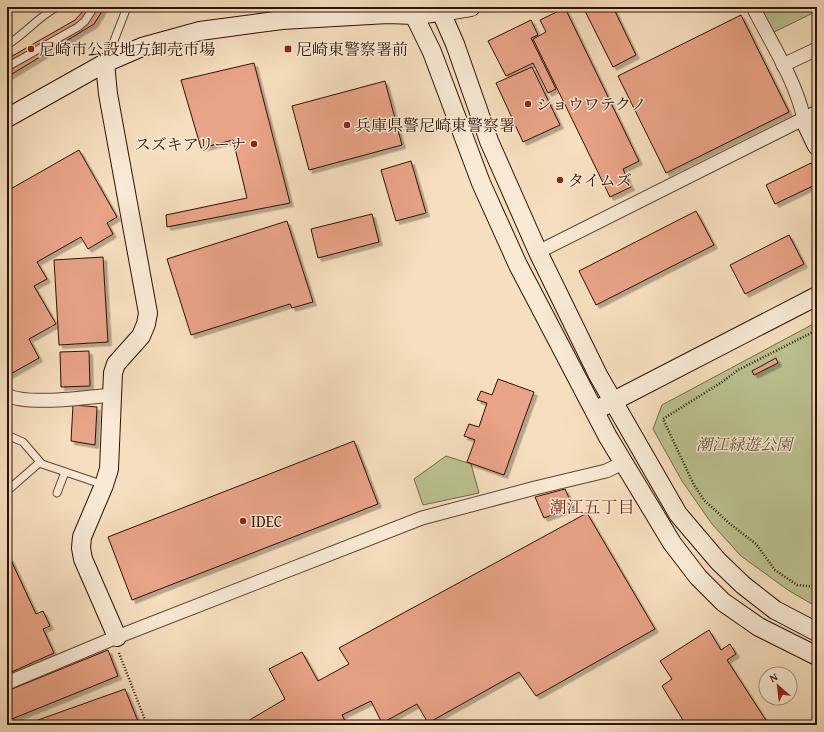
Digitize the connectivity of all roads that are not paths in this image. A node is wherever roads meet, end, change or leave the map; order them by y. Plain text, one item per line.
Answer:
1 (56, 7) edge
2 (94, 7) edge
3 (127, 7) edge
4 (471, 7) edge
5 (752, 7) edge
6 (412, 11) edge
7 (441, 12) junction
8 (7, 44) edge
9 (817, 49) edge
10 (105, 63) junction
11 (783, 65) junction
12 (7, 67) edge
13 (810, 115) edge
14 (7, 118) edge
15 (817, 146) edge
16 (538, 252) junction
17 (817, 296) edge
18 (7, 395) edge
19 (112, 395) junction
20 (613, 401) junction
21 (594, 411) junction
22 (7, 435) edge
23 (623, 463) junction
24 (41, 464) junction
25 (66, 472) junction
26 (104, 485) junction
27 (7, 491) edge
28 (57, 493) dead end
29 (817, 632) edge
30 (115, 638) junction
31 (817, 656) edge
32 (7, 683) edge

1 - 8 lane
2 - 12 lane
3 - 10 lane
4 - 7 street
5 - 11 street
6 - 7 street
6 - 10 street
6 - 21 street
7 - 16 street
9 - 11 street
10 - 14 street
10 - 19 street
11 - 13 street
13 - 15 street
13 - 16 street
16 - 20 street
17 - 20 street
18 - 19 street
19 - 26 street
20 - 21 street
20 - 29 street
21 - 23 street
22 - 24 lane
23 - 30 street
23 - 31 street
24 - 25 lane
24 - 27 lane
25 - 26 lane
25 - 28 lane
26 - 30 street
30 - 32 street

